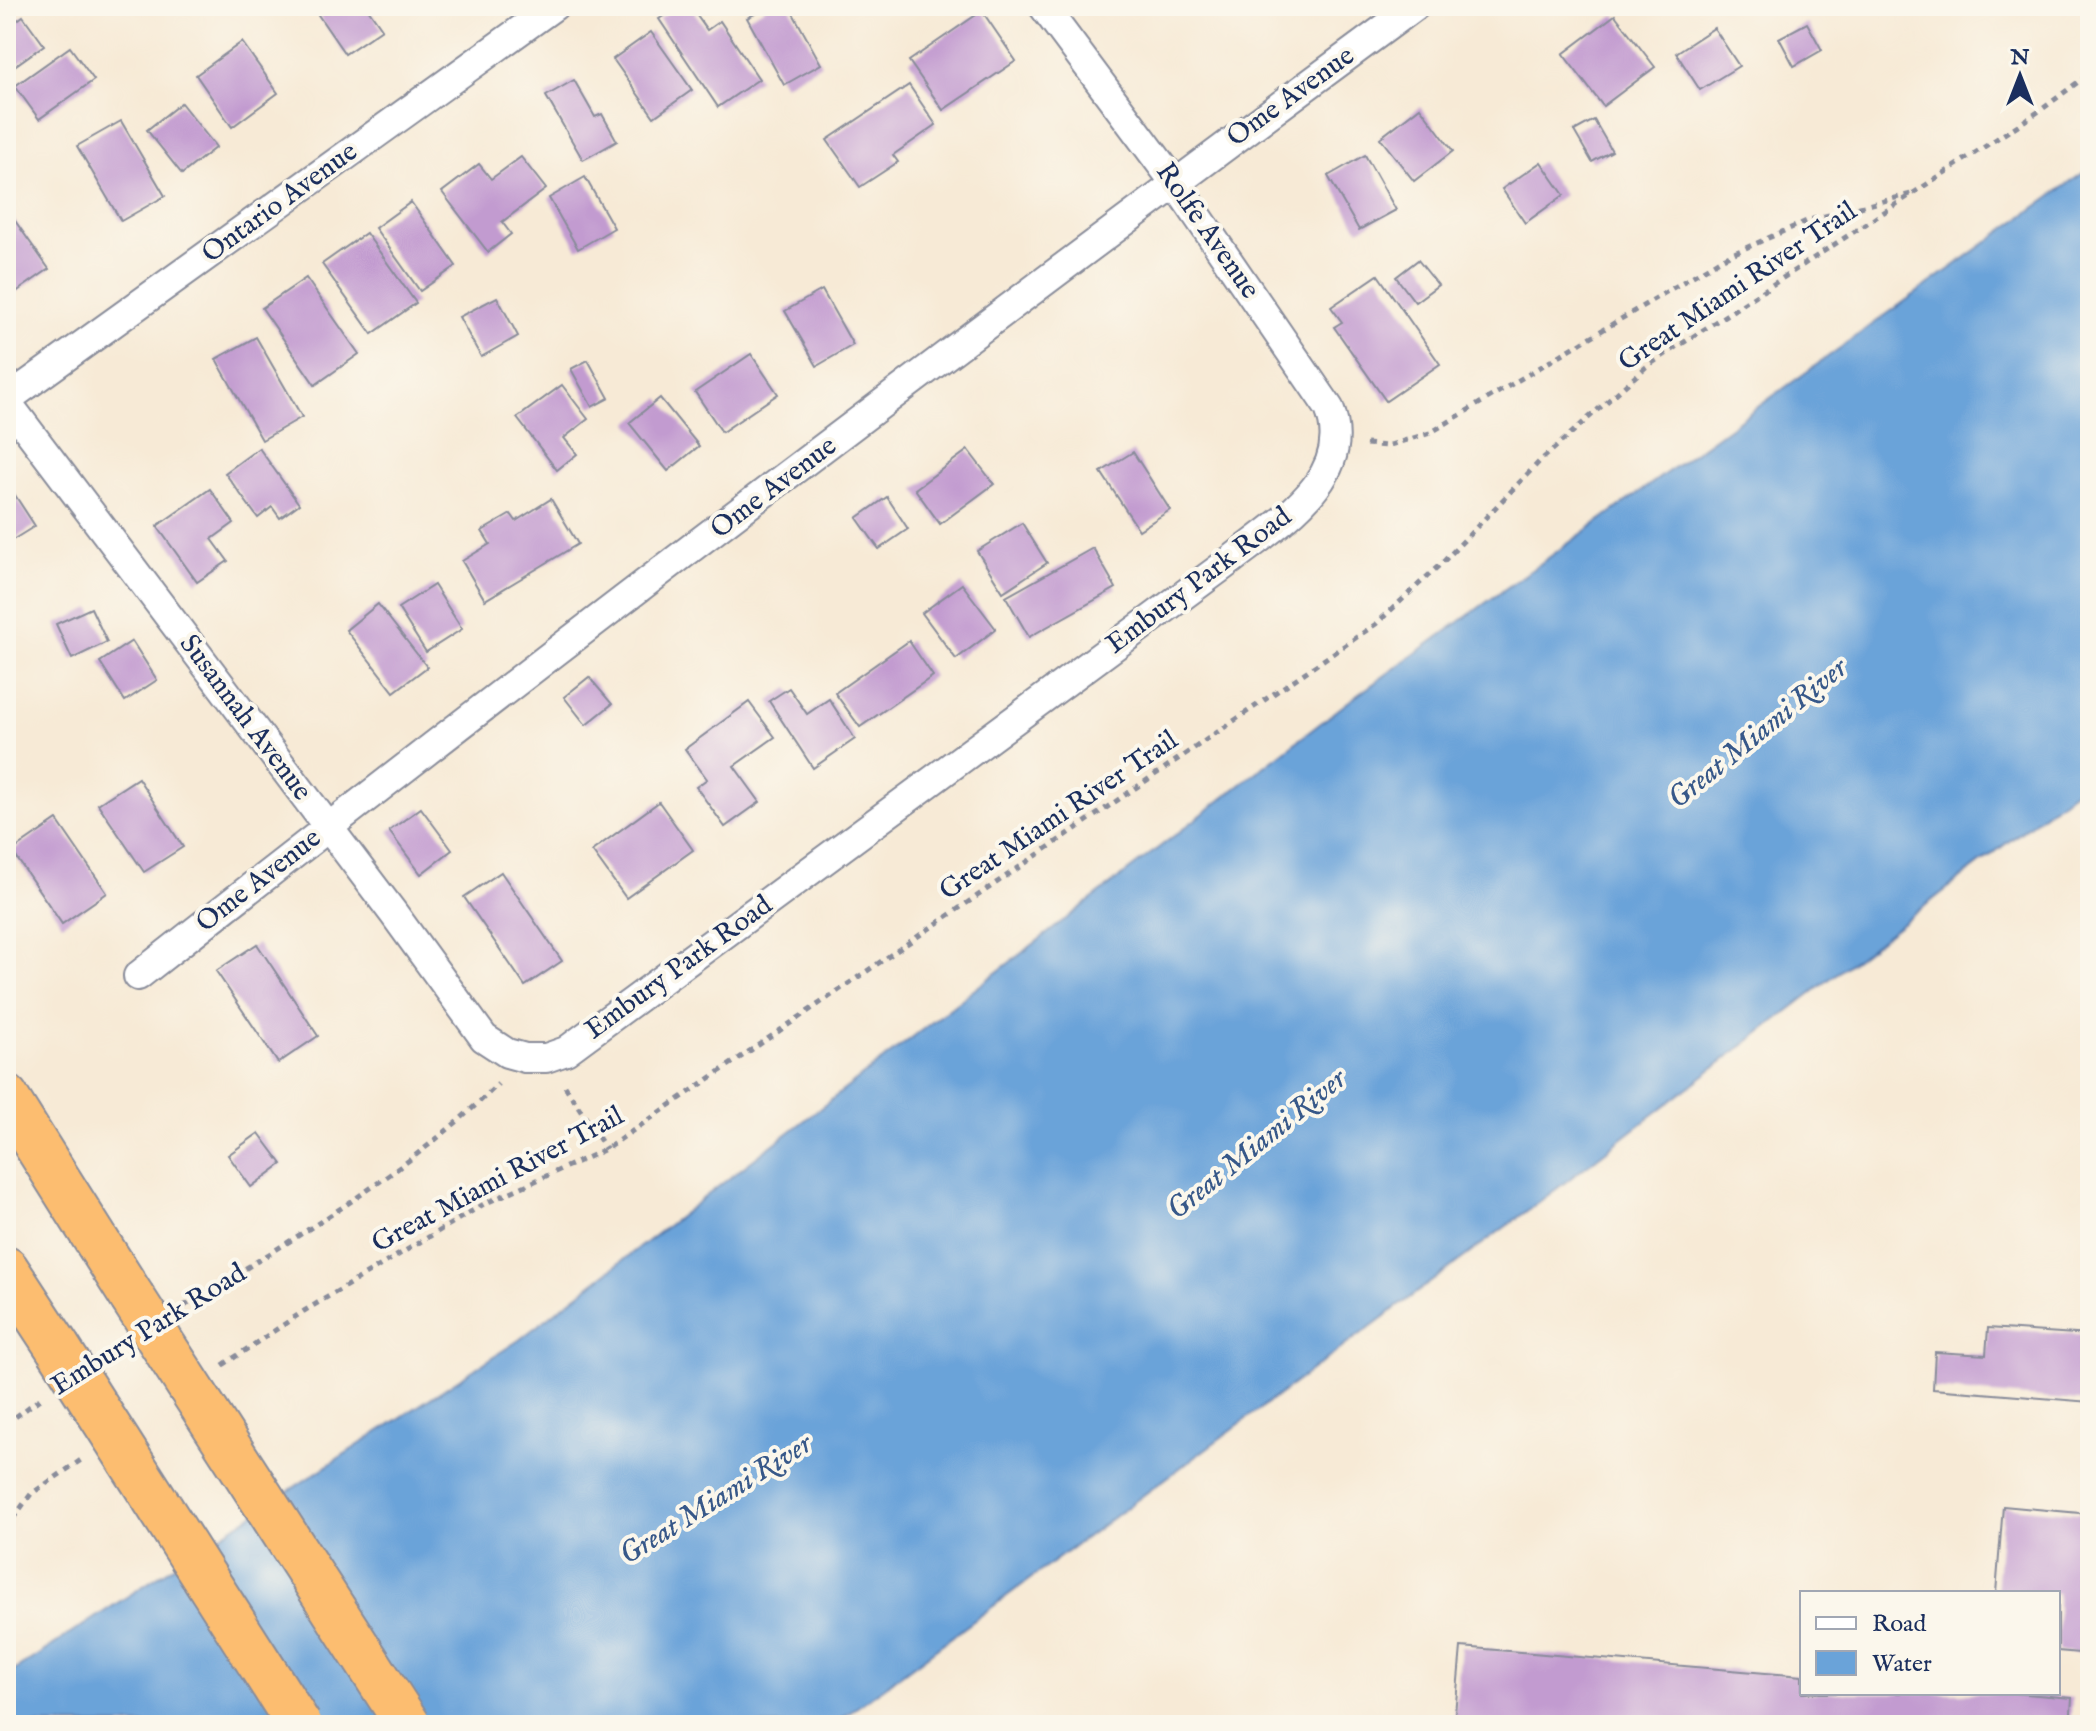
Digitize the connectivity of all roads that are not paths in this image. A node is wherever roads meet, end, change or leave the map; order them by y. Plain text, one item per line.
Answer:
1 (554, 6) edge
2 (1043, 6) edge
3 (1415, 6) edge
4 (1175, 183) junction
5 (6, 401) edge
6 (1327, 470) joint
7 (328, 827) junction
8 (138, 976) dead end
9 (536, 1058) joint
10 (6, 1097) edge
11 (6, 1269) edge
12 (299, 1725) edge
13 (408, 1725) edge

1 - 5 street, Ontario Avenue
2 - 4 street, Rolfe Avenue
3 - 4 street, Ome Avenue
4 - 6 street, Rolfe Avenue
4 - 7 street, Ome Avenue
5 - 7 street, Susannah Avenue
6 - 9 street, Embury Park Road
7 - 8 street, Ome Avenue
7 - 9 street, Susannah Avenue
10 - 13 highway, bridge
11 - 12 highway, bridge

